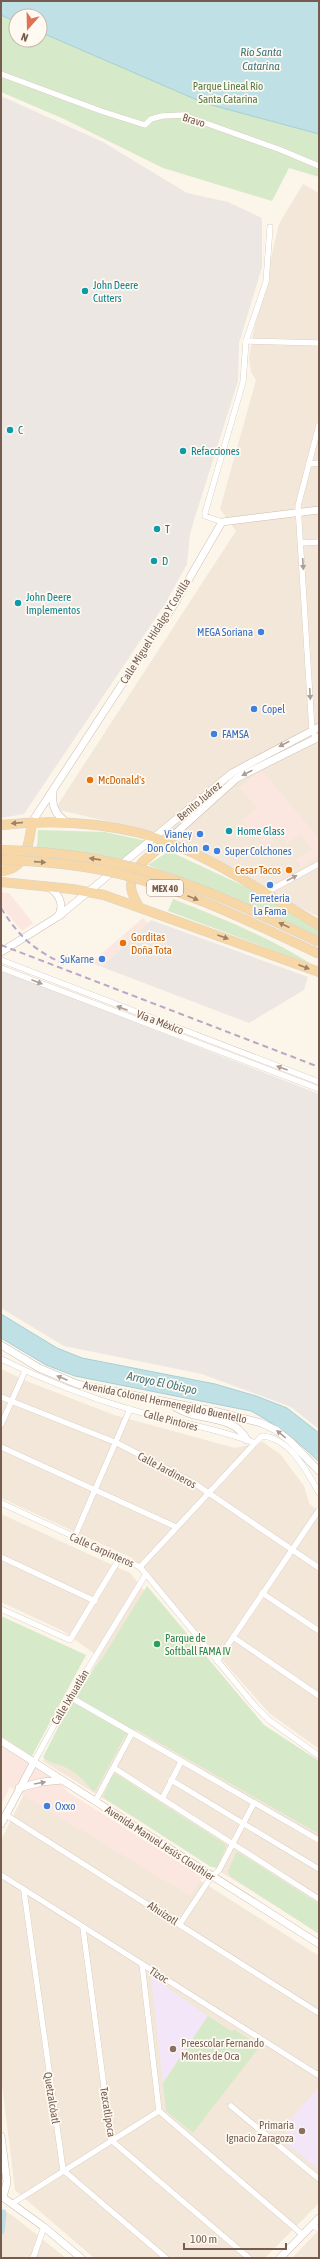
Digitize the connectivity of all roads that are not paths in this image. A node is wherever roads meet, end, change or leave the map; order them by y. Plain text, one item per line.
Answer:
1 (1, 74) edge
2 (319, 166) edge
3 (270, 227) dead end
4 (246, 341) junction
5 (319, 343) edge
6 (319, 425) edge
7 (319, 463) edge
8 (309, 464) junction
9 (319, 510) edge
10 (299, 511) junction
11 (222, 522) junction
12 (319, 542) edge
13 (301, 544) junction
14 (316, 728) edge
15 (317, 737) edge
16 (266, 753) junction
17 (270, 761) junction
18 (55, 784) junction
19 (32, 822) junction
20 (70, 824) junction
21 (1, 825) edge
22 (155, 838) junction
23 (166, 842) junction
24 (1, 850) edge
25 (1, 860) edge
26 (319, 864) edge
27 (1, 871) edge
28 (1, 882) edge
29 (46, 886) junction
30 (91, 891) junction
31 (265, 893) junction
32 (139, 907) junction
33 (59, 916) junction
34 (179, 921) junction
35 (319, 925) edge
36 (319, 942) edge
37 (1, 952) edge
38 (319, 954) edge
39 (1, 960) edge
40 (1, 968) edge
41 (319, 972) edge
42 (188, 1036) junction
43 (227, 1051) junction
44 (319, 1082) edge
45 (319, 1089) edge
46 (1, 1345) edge
47 (1, 1359) edge
48 (25, 1371) junction
49 (1, 1397) edge
50 (12, 1401) junction
51 (171, 1403) junction
52 (130, 1409) junction
53 (1, 1425) edge
54 (246, 1440) junction
55 (117, 1443) junction
56 (255, 1444) junction
57 (1, 1447) edge
58 (319, 1471) edge
59 (95, 1489) junction
60 (210, 1494) junction
61 (319, 1494) edge
62 (1, 1504) edge
63 (319, 1510) edge
64 (176, 1527) junction
65 (74, 1538) junction
66 (291, 1549) junction
67 (1, 1556) edge
68 (120, 1558) junction
69 (140, 1567) junction
70 (319, 1568) edge
71 (146, 1574) junction
72 (262, 1593) junction
73 (95, 1601) junction
74 (1, 1609) edge
75 (319, 1631) edge
76 (233, 1637) junction
77 (217, 1661) junction
78 (319, 1696) edge
79 (70, 1697) junction
80 (132, 1733) junction
81 (1, 1741) edge
82 (319, 1756) edge
83 (34, 1762) junction
84 (181, 1762) junction
85 (114, 1768) junction
86 (62, 1780) junction
87 (171, 1780) junction
88 (19, 1788) junction
89 (162, 1799) junction
90 (96, 1800) junction
91 (254, 1803) junction
92 (6, 1815) junction
93 (244, 1823) junction
94 (1, 1824) edge
95 (319, 1840) edge
96 (233, 1844) junction
97 (319, 1869) edge
98 (1, 1875) edge
99 (211, 1877) junction
100 (24, 1890) junction
101 (319, 1899) edge
102 (180, 1924) junction
103 (83, 1928) junction
104 (319, 1944) edge
105 (142, 1964) junction
106 (319, 2013) edge
107 (318, 2074) edge
108 (231, 2106) dead end
109 (159, 2111) junction
110 (1, 2136) edge
111 (111, 2140) junction
112 (63, 2170) junction
113 (319, 2179) edge
114 (2, 2197) edge
115 (13, 2203) junction
116 (319, 2218) edge
117 (312, 2225) junction
118 (44, 2227) junction
119 (319, 2229) edge
120 (303, 2235) junction
121 (33, 2258) edge
122 (81, 2258) edge
123 (166, 2258) edge
124 (249, 2258) edge
125 (280, 2258) edge

1 - 2 street, Bravo
3 - 4 street
4 - 5 street
4 - 11 street
6 - 8 street
7 - 8 street
8 - 10 street
9 - 10 street
10 - 11 street
10 - 13 street
11 - 18 street, Calle Miguel Hidalgo Y Costilla
12 - 13 street
13 -> 14 street
14 - 15 street
14 -> 16 street, Benito Juárez
15 - 17 street, Benito Juárez
16 - 17 street
16 - 22 street, Benito Juárez
17 -> 23 street, Benito Juárez
18 - 19 street, Calle Miguel Hidalgo Y Costilla
18 - 20 street
19 - 20 main road
19 -> 21 main road
19 - 27 main road
20 - 22 main road
22 - 23 main road
22 - 30 street, Benito Juárez
23 - 31 main road
23 - 32 main road
36 -> 24 main road, MEX 40, bridge
25 -> 38 main road, MEX 40, bridge
31 -> 26 street
28 - 29 main road
29 - 30 main road
29 - 33 street
30 - 32 main road
30 - 33 street, Benito Juárez
31 - 35 main road
32 - 34 main road
33 - 34 street
33 - 37 street
34 -> 41 main road
42 -> 39 street, Vía a México
40 -> 42 street
42 - 43 street
44 -> 43 street
43 - 45 street
51 -> 46 street, Avenida Colonel Hermenegildo Buentello
47 - 48 street, Calle Pintores
48 - 50 street
48 - 52 street, Calle Pintores
49 - 50 street, Calle Jardineros
50 - 53 street
50 - 55 street, Calle Jardineros
51 - 54 street
58 -> 51 street, Avenida Colonel Hermenegildo Buentello
52 - 54 street, Calle Pintores
52 - 55 street
54 - 56 street, Calle Pintores
55 - 59 street
55 - 60 street, Calle Jardineros
56 - 60 street
56 - 61 street
57 - 59 street
59 - 64 street
59 - 65 street
60 - 64 street
60 - 66 street, Calle Jardineros
62 - 65 street, Calle Carpinteros
63 - 66 street
64 - 69 street
65 - 68 street, Calle Carpinteros
66 - 70 street, Calle Jardineros
66 - 72 street
67 - 73 street
68 - 69 street, Calle Carpinteros
68 - 73 street
69 - 71 street, Calle Carpinteros
71 - 77 street, Calle Carpinteros
71 - 79 street, Calle Ixhuatlán
72 - 75 street
72 - 76 street
73 - 74 street
76 - 77 street
76 - 78 street
77 - 82 street, Calle Carpinteros
79 - 80 street
79 - 83 street, Calle Ixhuatlán
80 - 84 street
80 - 85 street
81 - 83 street, Avenida Manuel Jesús Clouthier
83 - 86 street, Avenida Manuel Jesús Clouthier
83 - 88 street, Calle Ixhuatlán
84 - 87 street
84 - 91 street
85 - 89 street
85 - 90 street
88 -> 86 street
86 - 90 street, Avenida Manuel Jesús Clouthier
87 - 89 street
87 - 93 street
88 - 92 street, Calle Ixhuatlán
89 - 96 street
90 - 99 street, Avenida Manuel Jesús Clouthier
91 - 93 street
91 - 95 street
92 - 94 street, Calle Ixhuatlán
92 - 102 street, Ahuízotl
93 - 96 street
93 - 97 street
96 - 99 street
96 - 101 street
98 - 100 street, Tízoc
99 - 102 street
99 - 104 street, Avenida Manuel Jesús Clouthier
100 - 103 street, Tízoc
100 - 112 street, Quetzalcóatl
102 - 106 street, Ahuízotl
103 - 105 street, Tízoc
103 - 111 street, Tezcatlipoca
105 - 107 street, Tízoc
105 - 109 street
108 - 113 street
109 - 111 street
109 - 120 street
110 - 114 street
111 - 112 street
111 - 124 street, Tezcatlipoca
112 - 115 street
112 - 123 street
114 - 115 street
115 - 118 street
116 - 117 street
117 - 119 street
117 - 120 street
118 - 121 street
118 - 122 street
120 - 125 street

